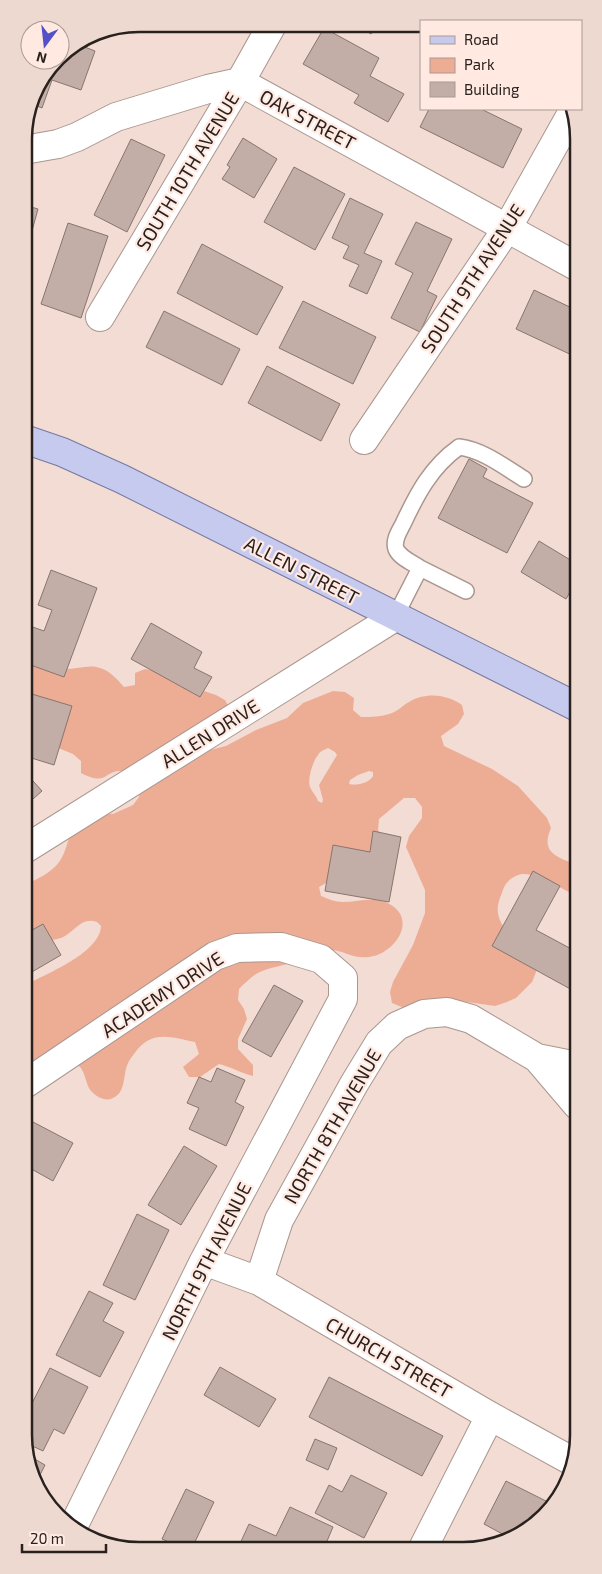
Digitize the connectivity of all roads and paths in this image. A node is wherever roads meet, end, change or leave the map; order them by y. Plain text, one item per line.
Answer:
1 (268, 33) edge
2 (240, 82) junction
3 (567, 121) edge
4 (33, 148) edge
5 (508, 227) junction
6 (570, 263) edge
7 (100, 317) dead end
8 (364, 440) dead end
9 (33, 441) edge
10 (524, 479) dead end
11 (420, 568) junction
12 (466, 591) dead end
13 (395, 617) junction
14 (570, 703) edge
15 (32, 844) edge
16 (343, 999) joint
17 (537, 1058) junction
18 (569, 1064) edge
19 (32, 1080) edge
20 (569, 1095) edge
21 (204, 1261) junction
22 (259, 1281) junction
23 (490, 1416) junction
24 (567, 1458) edge
25 (76, 1520) edge
26 (426, 1542) edge

1 - 2 street, SOUTH 10TH AVENUE
2 - 4 street, OAK STREET
2 - 5 street, OAK STREET
2 - 7 street, SOUTH 10TH AVENUE
3 - 5 street, SOUTH 9TH AVENUE
5 - 6 street, OAK STREET
5 - 8 street, SOUTH 9TH AVENUE
9 - 13 main road, ALLEN STREET
10 - 11 lane
11 - 12 lane
11 - 13 lane
13 - 14 main road, ALLEN STREET
13 - 15 street, ALLEN DRIVE
16 - 19 street, ACADEMY DRIVE
16 - 21 street, NORTH 9TH AVENUE
17 - 18 street
17 - 20 street
17 - 22 street, NORTH 8TH AVENUE
21 - 22 street, CHURCH STREET
21 - 25 street, NORTH 9TH AVENUE
22 - 23 street, CHURCH STREET
23 - 24 street, CHURCH STREET
23 - 26 street

